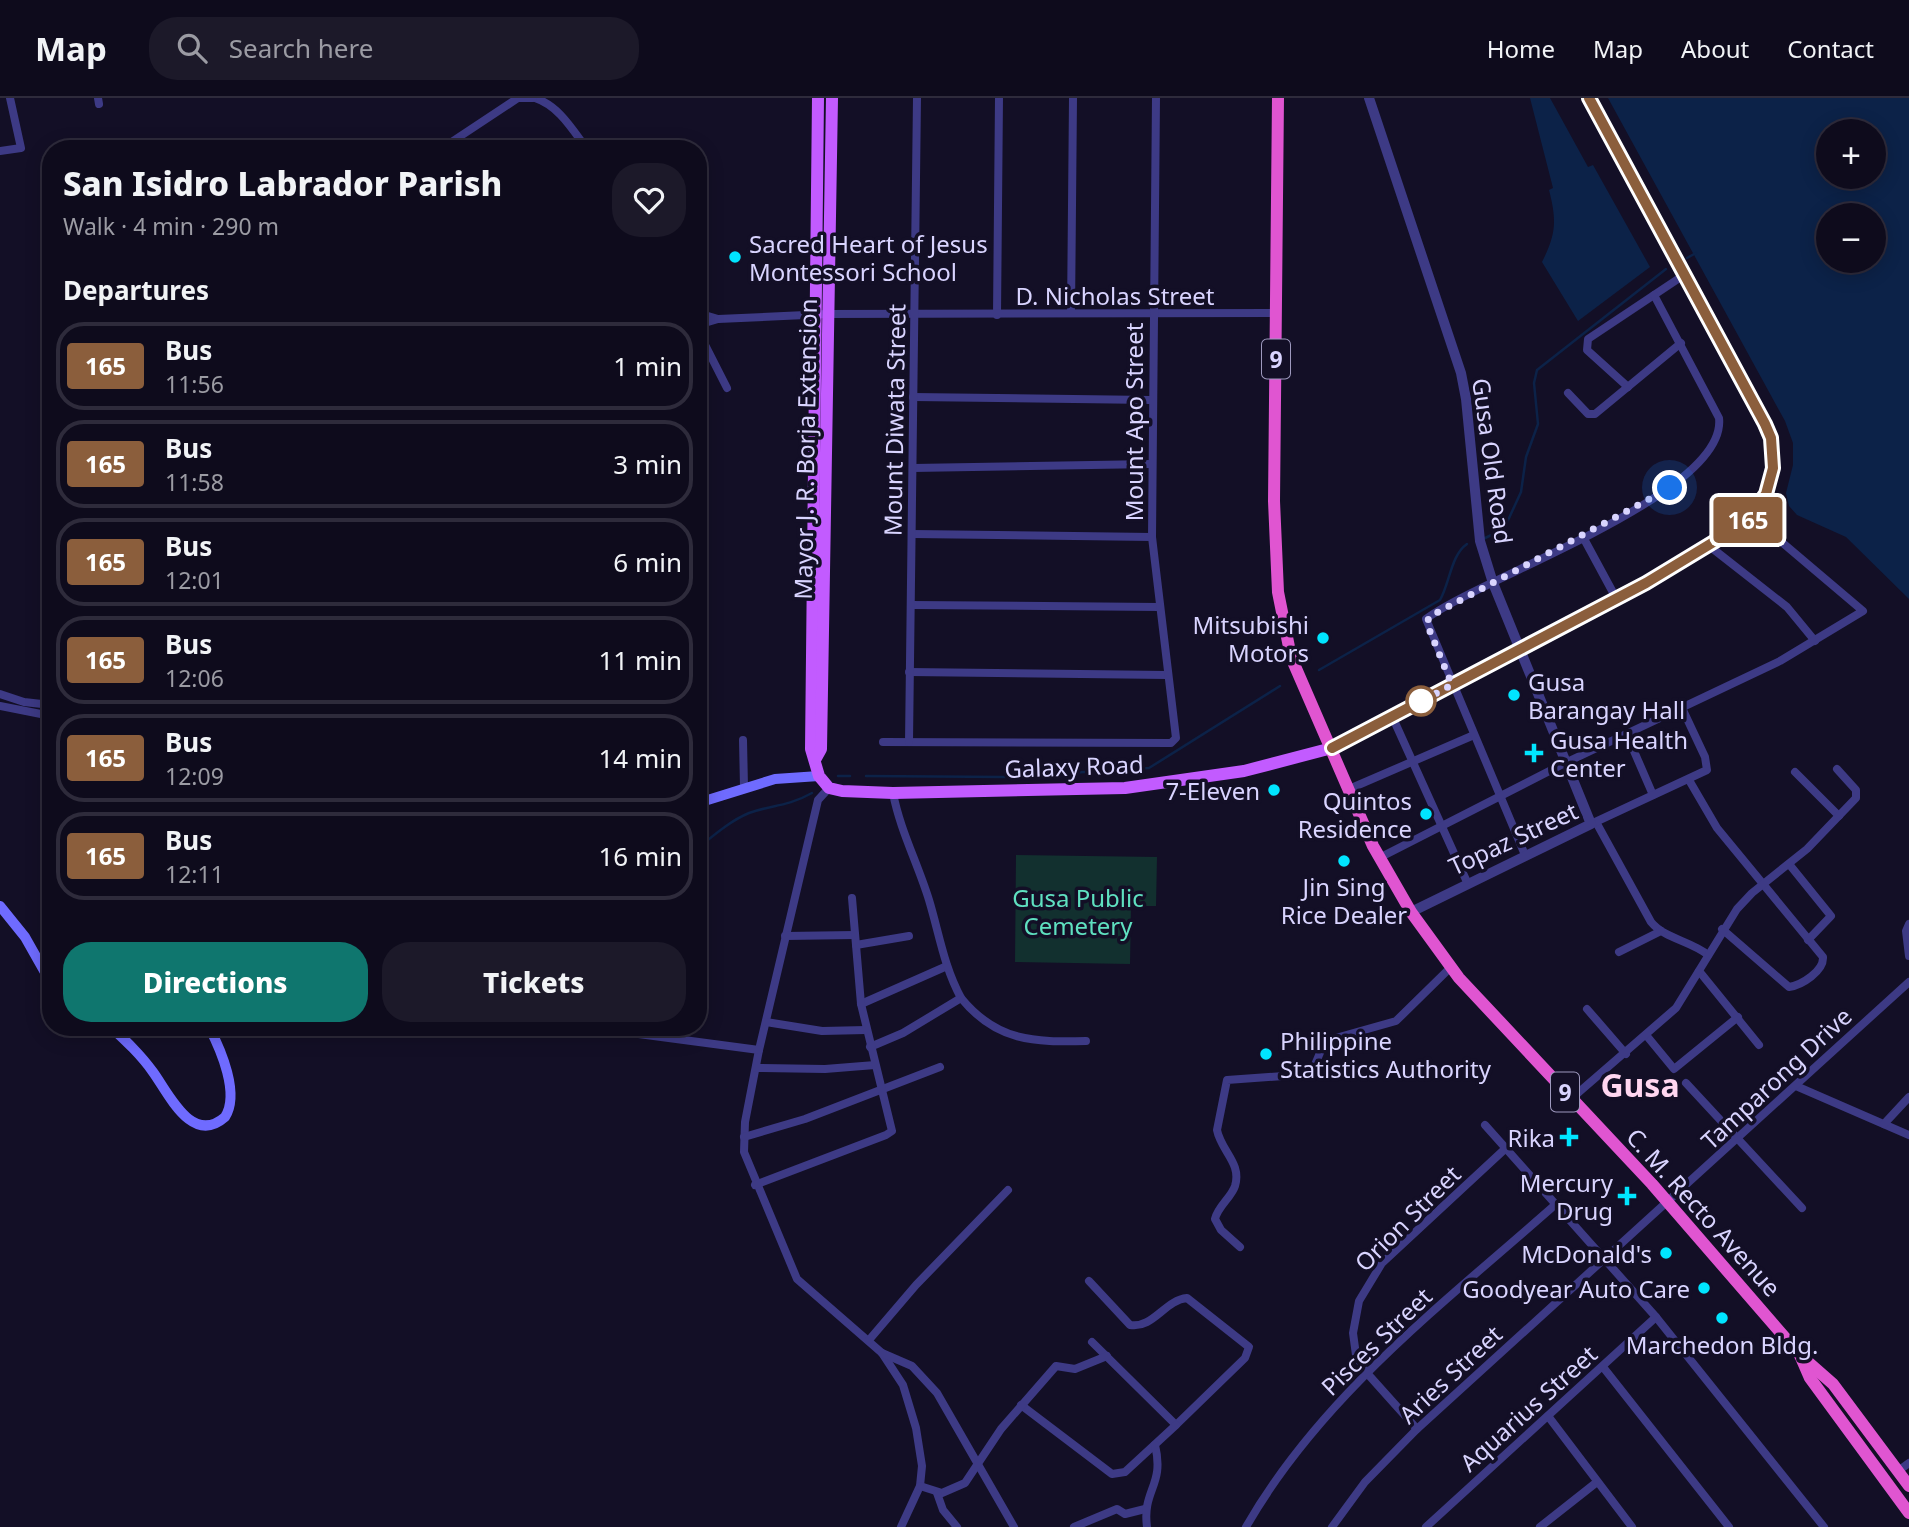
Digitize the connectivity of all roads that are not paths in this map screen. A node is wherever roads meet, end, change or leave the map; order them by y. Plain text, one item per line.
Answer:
1 (10, 98) edge
2 (534, 98) edge
3 (818, 98) edge
4 (832, 98) edge
5 (917, 98) edge
6 (999, 98) edge
7 (1073, 98) edge
8 (1156, 98) edge
9 (1278, 98) edge
10 (1369, 98) edge
11 (1589, 98) edge
12 (832, 132) junction
13 (818, 133) junction
14 (455, 140) edge
15 (580, 140) edge
16 (0, 151) edge
17 (1684, 275) junction
18 (1654, 295) junction
19 (914, 313) junction
20 (1070, 313) junction
21 (1152, 313) junction
22 (1277, 313) junction
23 (821, 314) junction
24 (996, 315) junction
25 (707, 316) edge
26 (718, 319) junction
27 (707, 322) edge
28 (1681, 342) junction
29 (707, 349) edge
30 (1628, 387) junction
31 (727, 388) dead end
32 (1568, 393) dead end
33 (913, 397) junction
34 (1152, 400) junction
35 (1152, 464) junction
36 (913, 468) junction
37 (1751, 516) junction
38 (912, 534) junction
39 (1152, 537) junction
40 (1583, 537) junction
41 (1708, 545) junction
42 (1493, 583) junction
43 (1616, 598) junction
44 (911, 604) junction
45 (1159, 607) junction
46 (1815, 641) junction
47 (1520, 650) junction
48 (909, 672) junction
49 (1167, 675) junction
50 (1452, 685) junction
51 (0, 694) edge
52 (42, 704) edge
53 (0, 706) edge
54 (1682, 708) junction
55 (42, 714) edge
56 (1391, 716) junction
57 (1474, 734) junction
58 (1628, 735) junction
59 (743, 740) dead end
60 (883, 742) dead end
61 (909, 742) junction
62 (1332, 748) junction
63 (1413, 762) junction
64 (1567, 762) junction
65 (1837, 769) dead end
66 (1796, 772) dead end
67 (819, 776) junction
68 (1689, 780) junction
69 (744, 787) junction
70 (829, 788) junction
71 (1349, 789) junction
72 (893, 793) junction
73 (1653, 795) junction
74 (1500, 797) junction
75 (707, 800) edge
76 (1839, 816) junction
77 (1593, 823) junction
78 (1442, 827) junction
79 (1525, 855) junction
80 (1379, 858) junction
81 (1789, 864) junction
82 (1467, 882) junction
83 (1762, 884) junction
84 (852, 898) dead end
85 (0, 906) edge
86 (1411, 912) junction
87 (1909, 924) edge
88 (1722, 929) junction
89 (1661, 931) junction
90 (855, 935) junction
91 (785, 936) junction
92 (909, 936) dead end
93 (1808, 940) junction
94 (856, 945) junction
95 (1619, 952) dead end
96 (1708, 955) junction
97 (1909, 956) edge
98 (947, 966) junction
99 (42, 967) edge
100 (1451, 967) junction
101 (1699, 971) junction
102 (1909, 982) edge
103 (961, 998) junction
104 (861, 1004) junction
105 (1587, 1009) dead end
106 (1738, 1017) junction
107 (766, 1023) junction
108 (866, 1030) junction
109 (1646, 1035) junction
110 (120, 1036) edge
111 (214, 1036) edge
112 (654, 1036) edge
113 (1086, 1041) dead end
114 (1759, 1045) dead end
115 (870, 1047) junction
116 (759, 1050) junction
117 (1626, 1054) junction
118 (875, 1065) junction
119 (940, 1067) dead end
120 (756, 1068) junction
121 (1686, 1083) dead end
122 (1796, 1086) junction
123 (882, 1088) junction
124 (1909, 1097) edge
125 (1571, 1099) junction
126 (1884, 1124) junction
127 (1485, 1125) dead end
128 (1909, 1135) edge
129 (744, 1137) junction
130 (1738, 1139) junction
131 (1506, 1148) junction
132 (755, 1185) junction
133 (1008, 1190) dead end
134 (1669, 1203) junction
135 (1556, 1204) junction
136 (1802, 1208) dead end
137 (1240, 1247) dead end
138 (1604, 1258) junction
139 (1089, 1281) dead end
140 (1656, 1317) junction
141 (869, 1340) junction
142 (1092, 1342) dead end
143 (882, 1353) junction
144 (1800, 1354) junction
145 (1107, 1356) junction
146 (1603, 1367) junction
147 (1366, 1372) junction
148 (1021, 1405) junction
149 (1548, 1416) junction
150 (1176, 1425) junction
151 (1418, 1429) junction
152 (1155, 1445) junction
153 (979, 1465) junction
154 (1904, 1467) edge
155 (1597, 1482) junction
156 (920, 1486) junction
157 (1909, 1486) edge
158 (937, 1493) junction
159 (1145, 1509) junction
160 (1909, 1513) edge
161 (901, 1527) edge
162 (957, 1527) edge
163 (1014, 1527) edge
164 (1074, 1527) edge
165 (1147, 1527) edge
166 (1246, 1527) edge
167 (1332, 1527) edge
168 (1426, 1527) edge
169 (1540, 1527) edge
170 (1632, 1527) edge
171 (1729, 1527) edge
172 (1824, 1527) edge

1 - 16 street
2 - 14 street
2 - 15 street
3 - 13 main road, Mayor J. R. Borja Extension
4 - 12 main road, Mayor J. R. Borja Extension
5 - 19 street, Mount Diwata Street
6 - 24 street
7 - 20 street
8 - 21 street, Mount Apo Street
9 - 22 highway, C. M. Recto Avenue / 9
10 - 42 street, Gusa Old Road
11 - 17 main road
12 - 13 main road
12 - 23 main road, Mayor J. R. Borja Extension
13 - 23 main road, Mayor J. R. Borja Extension
17 - 18 street
17 - 37 main road
18 - 28 street
18 - 30 street
19 - 23 street, D. Nicholas Street
19 - 24 street, D. Nicholas Street
19 - 33 street, Mount Diwata Street
20 - 21 street, D. Nicholas Street
20 - 24 street, D. Nicholas Street
21 - 22 street, D. Nicholas Street
21 - 34 street, Mount Apo Street
22 - 62 highway, C. M. Recto Avenue / 9
23 - 26 street, D. Nicholas Street
23 - 67 main road, Mayor J. R. Borja Extension
25 - 26 street
26 - 27 street
28 - 30 street
28 - 40 street
29 - 31 street
30 - 32 street
33 - 34 street
33 - 36 street, Mount Diwata Street
34 - 35 street, Mount Apo Street
35 - 36 street
35 - 39 street, Mount Apo Street
36 - 38 street, Mount Diwata Street
37 - 41 main road, Galaxy Road
37 - 46 street
38 - 39 street
38 - 44 street, Mount Diwata Street
39 - 45 street, Mount Apo Street
40 - 42 street
40 - 43 street
41 - 43 main road, Galaxy Road
41 - 46 street
42 - 47 street, Gusa Old Road
42 - 50 street
43 - 47 main road, Galaxy Road
44 - 45 street
44 - 48 street, Mount Diwata Street
45 - 49 street, Mount Apo Street
46 - 54 street
47 - 50 main road, Galaxy Road
47 - 64 street, Gusa Old Road
48 - 49 street
48 - 61 street, Mount Diwata Street
49 - 61 street, Mount Apo Street
50 - 56 main road, Galaxy Road
50 - 57 street
51 - 52 street
53 - 55 street
54 - 58 street
54 - 68 street, Topaz Street
56 - 62 main road, Galaxy Road
56 - 63 street
57 - 63 street
57 - 74 street
58 - 64 street
58 - 73 street
59 - 69 street
60 - 61 street
62 - 71 highway, C. M. Recto Avenue / 9
62 - 72 main road, Galaxy Road
63 - 71 street
63 - 78 street
64 - 74 street
64 - 77 street, Gusa Old Road
65 - 76 street
66 - 76 street
67 - 69 main road
67 - 70 main road
68 - 73 street, Topaz Street
68 - 83 street
69 - 75 main road
70 - 72 main road, Galaxy Road
70 - 91 street
71 - 80 highway, C. M. Recto Avenue / 9
72 - 98 street
73 - 77 street, Topaz Street
74 - 78 street
74 - 79 street
76 - 81 street
77 - 79 street, Topaz Street
77 - 89 street
78 - 80 street
78 - 82 street
79 - 82 street, Topaz Street
80 - 86 highway, C. M. Recto Avenue / 9
81 - 83 street
81 - 93 street
82 - 86 street, Topaz Street
83 - 88 street
83 - 93 street
84 - 90 street
85 - 99 main road
86 - 100 highway, C. M. Recto Avenue / 9
87 - 97 street
88 - 93 street
88 - 96 street
89 - 95 street
89 - 96 street
90 - 91 street
90 - 94 street
91 - 107 street
92 - 94 street
94 - 104 street
96 - 101 street
98 - 103 street
98 - 104 street
100 - 125 highway, C. M. Recto Avenue / 9
100 - 137 street
101 - 106 street
101 - 109 street
102 - 122 street, Tamparong Drive
103 - 113 street
103 - 115 street
104 - 108 street
105 - 117 street
106 - 109 street
106 - 114 street
107 - 108 street
107 - 116 street
108 - 115 street
109 - 117 street
110 - 111 main road
112 - 116 street
115 - 118 street
116 - 120 street
117 - 125 street
118 - 120 street
118 - 123 street
119 - 123 street
120 - 129 street
121 - 130 street
122 - 126 street
122 - 130 street, Tamparong Drive
123 - 129 street
123 - 132 street
124 - 126 street
125 - 134 highway, C. M. Recto Avenue / 9
126 - 128 street
127 - 131 street
129 - 132 street
130 - 134 street, Tamparong Drive
130 - 136 street
131 - 135 street
131 - 147 street, Orion Street
132 - 141 street
133 - 141 street
134 - 138 street, Aries Street
134 - 144 highway, C. M. Recto Avenue / 9
135 - 138 street
135 - 147 street, Pisces Street
138 - 140 street
138 - 151 street, Aries Street
139 - 150 street
140 - 146 street, Aquarius Street
140 - 172 street
141 - 143 street
142 - 145 street
143 - 153 street
143 - 156 street
144 - 154 highway, C. M. Recto Avenue / 9
144 - 160 highway, C. M. Recto Avenue / 9
145 - 148 street
145 - 150 street
146 - 149 street, Aquarius Street
146 - 171 street
147 - 151 street, Orion Street
147 - 166 street, Pisces Street
148 - 152 street
148 - 153 street
149 - 155 street
149 - 168 street, Aquarius Street
150 - 152 street
151 - 167 street, Aries Street
152 - 159 street
153 - 158 street
153 - 163 street
154 - 157 highway, C. M. Recto Avenue / 9
155 - 169 street
155 - 170 street
156 - 158 street
156 - 161 street
158 - 162 street
159 - 164 street
159 - 165 street

